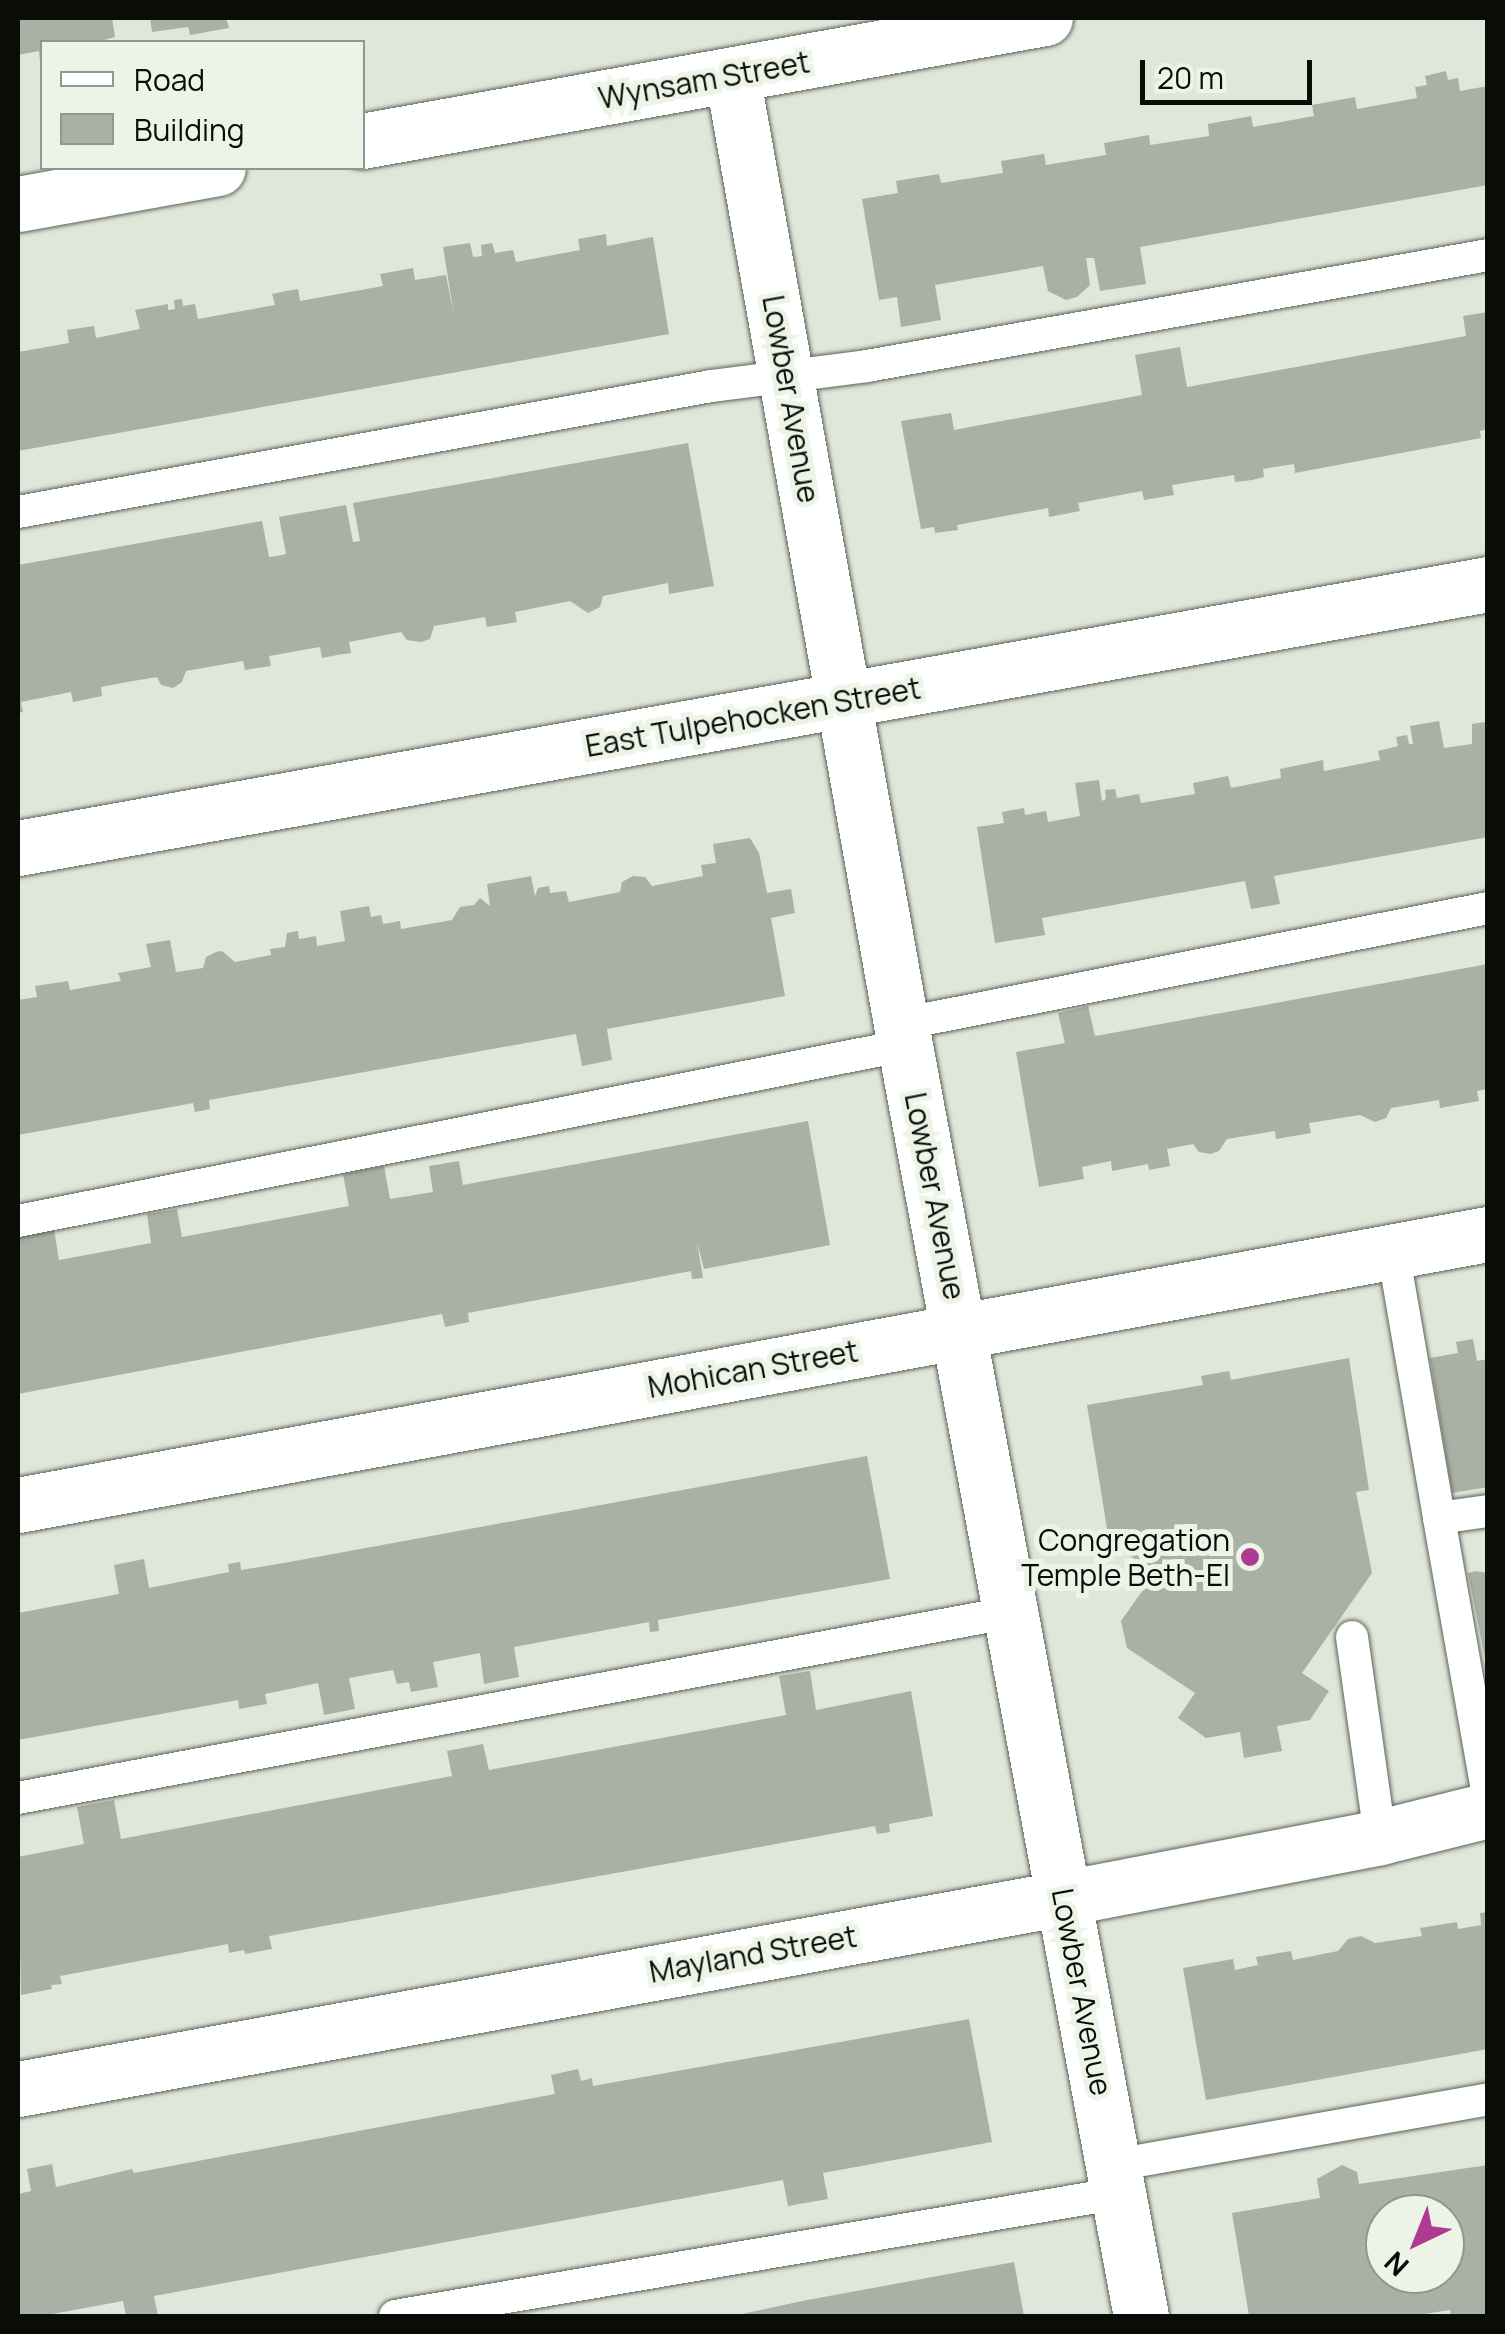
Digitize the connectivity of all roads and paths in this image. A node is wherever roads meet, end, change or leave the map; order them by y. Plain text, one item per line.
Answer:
1 (1045, 18) edge
2 (732, 74) junction
3 (365, 141) edge
4 (207, 170) edge
5 (18, 204) edge
6 (1488, 255) edge
7 (787, 375) junction
8 (18, 512) edge
9 (1488, 584) edge
10 (845, 700) junction
11 (18, 848) edge
12 (1488, 908) edge
13 (903, 1034) junction
14 (18, 1221) edge
15 (1488, 1234) edge
16 (1393, 1251) junction
17 (960, 1331) junction
18 (18, 1505) edge
19 (1488, 1511) edge
20 (1439, 1518) junction
21 (1012, 1612) junction
22 (1352, 1638) dead end
23 (1488, 1797) edge
24 (18, 1798) edge
25 (1488, 1810) edge
26 (1380, 1837) junction
27 (1064, 1898) junction
28 (18, 2089) edge
29 (1488, 2098) edge
30 (1117, 2179) junction
31 (395, 2316) edge
32 (1140, 2316) edge

1 - 2 street, Wynsam Street
2 - 3 street, Wynsam Street
2 - 7 street, Lowber Avenue
4 - 5 street
6 - 7 lane
7 - 8 lane
7 - 10 street, Lowber Avenue
9 - 10 street, East Tulpehocken Street
10 - 11 street, East Tulpehocken Street
10 - 13 street, Lowber Avenue
12 - 13 lane
13 - 14 lane
13 - 17 street, Lowber Avenue
15 - 16 street, Mohican Street
16 - 17 street, Mohican Street
16 - 20 lane
17 - 18 street, Mohican Street
17 - 21 street, Lowber Avenue
19 - 20 lane
20 - 23 lane
21 - 24 lane
21 - 27 street, Lowber Avenue
22 - 26 lane
25 - 26 street, Mayland Street
26 - 27 street, Mayland Street
27 - 28 street, Mayland Street
27 - 30 street, Lowber Avenue
29 - 30 lane
30 - 31 lane
30 - 32 street, Lowber Avenue

